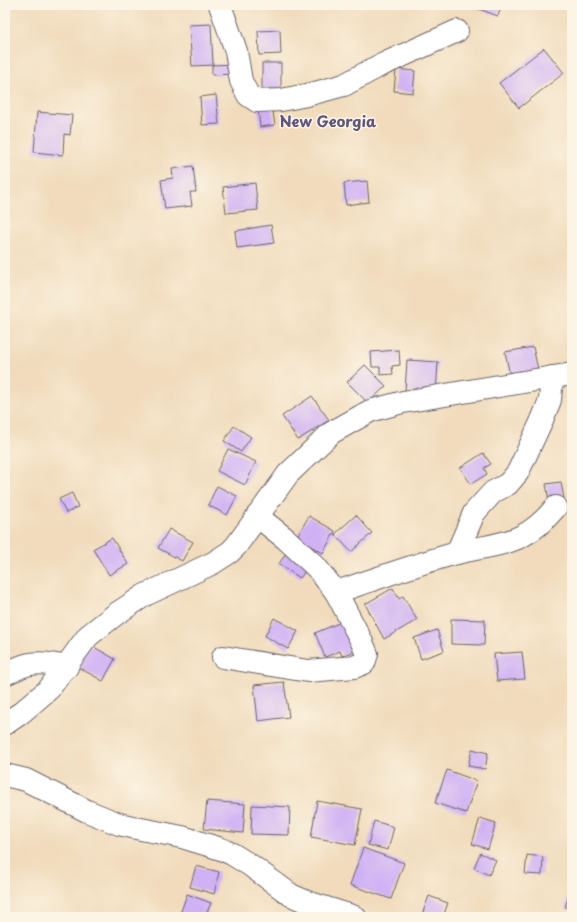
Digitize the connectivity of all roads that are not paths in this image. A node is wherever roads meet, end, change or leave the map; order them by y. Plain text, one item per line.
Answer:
1 (220, 5) edge
2 (457, 31) dead end
3 (562, 375) edge
4 (556, 507) dead end
5 (257, 516) junction
6 (457, 553) junction
7 (336, 592) junction
8 (223, 657) dead end
9 (67, 667) junction
10 (5, 674) edge
11 (5, 724) edge
12 (5, 775) edge
13 (355, 917) edge

1 - 2 street
3 - 5 street
3 - 6 street
4 - 6 street
5 - 7 street
5 - 9 street
6 - 7 street
7 - 8 street
9 - 10 street
9 - 11 street
12 - 13 street

